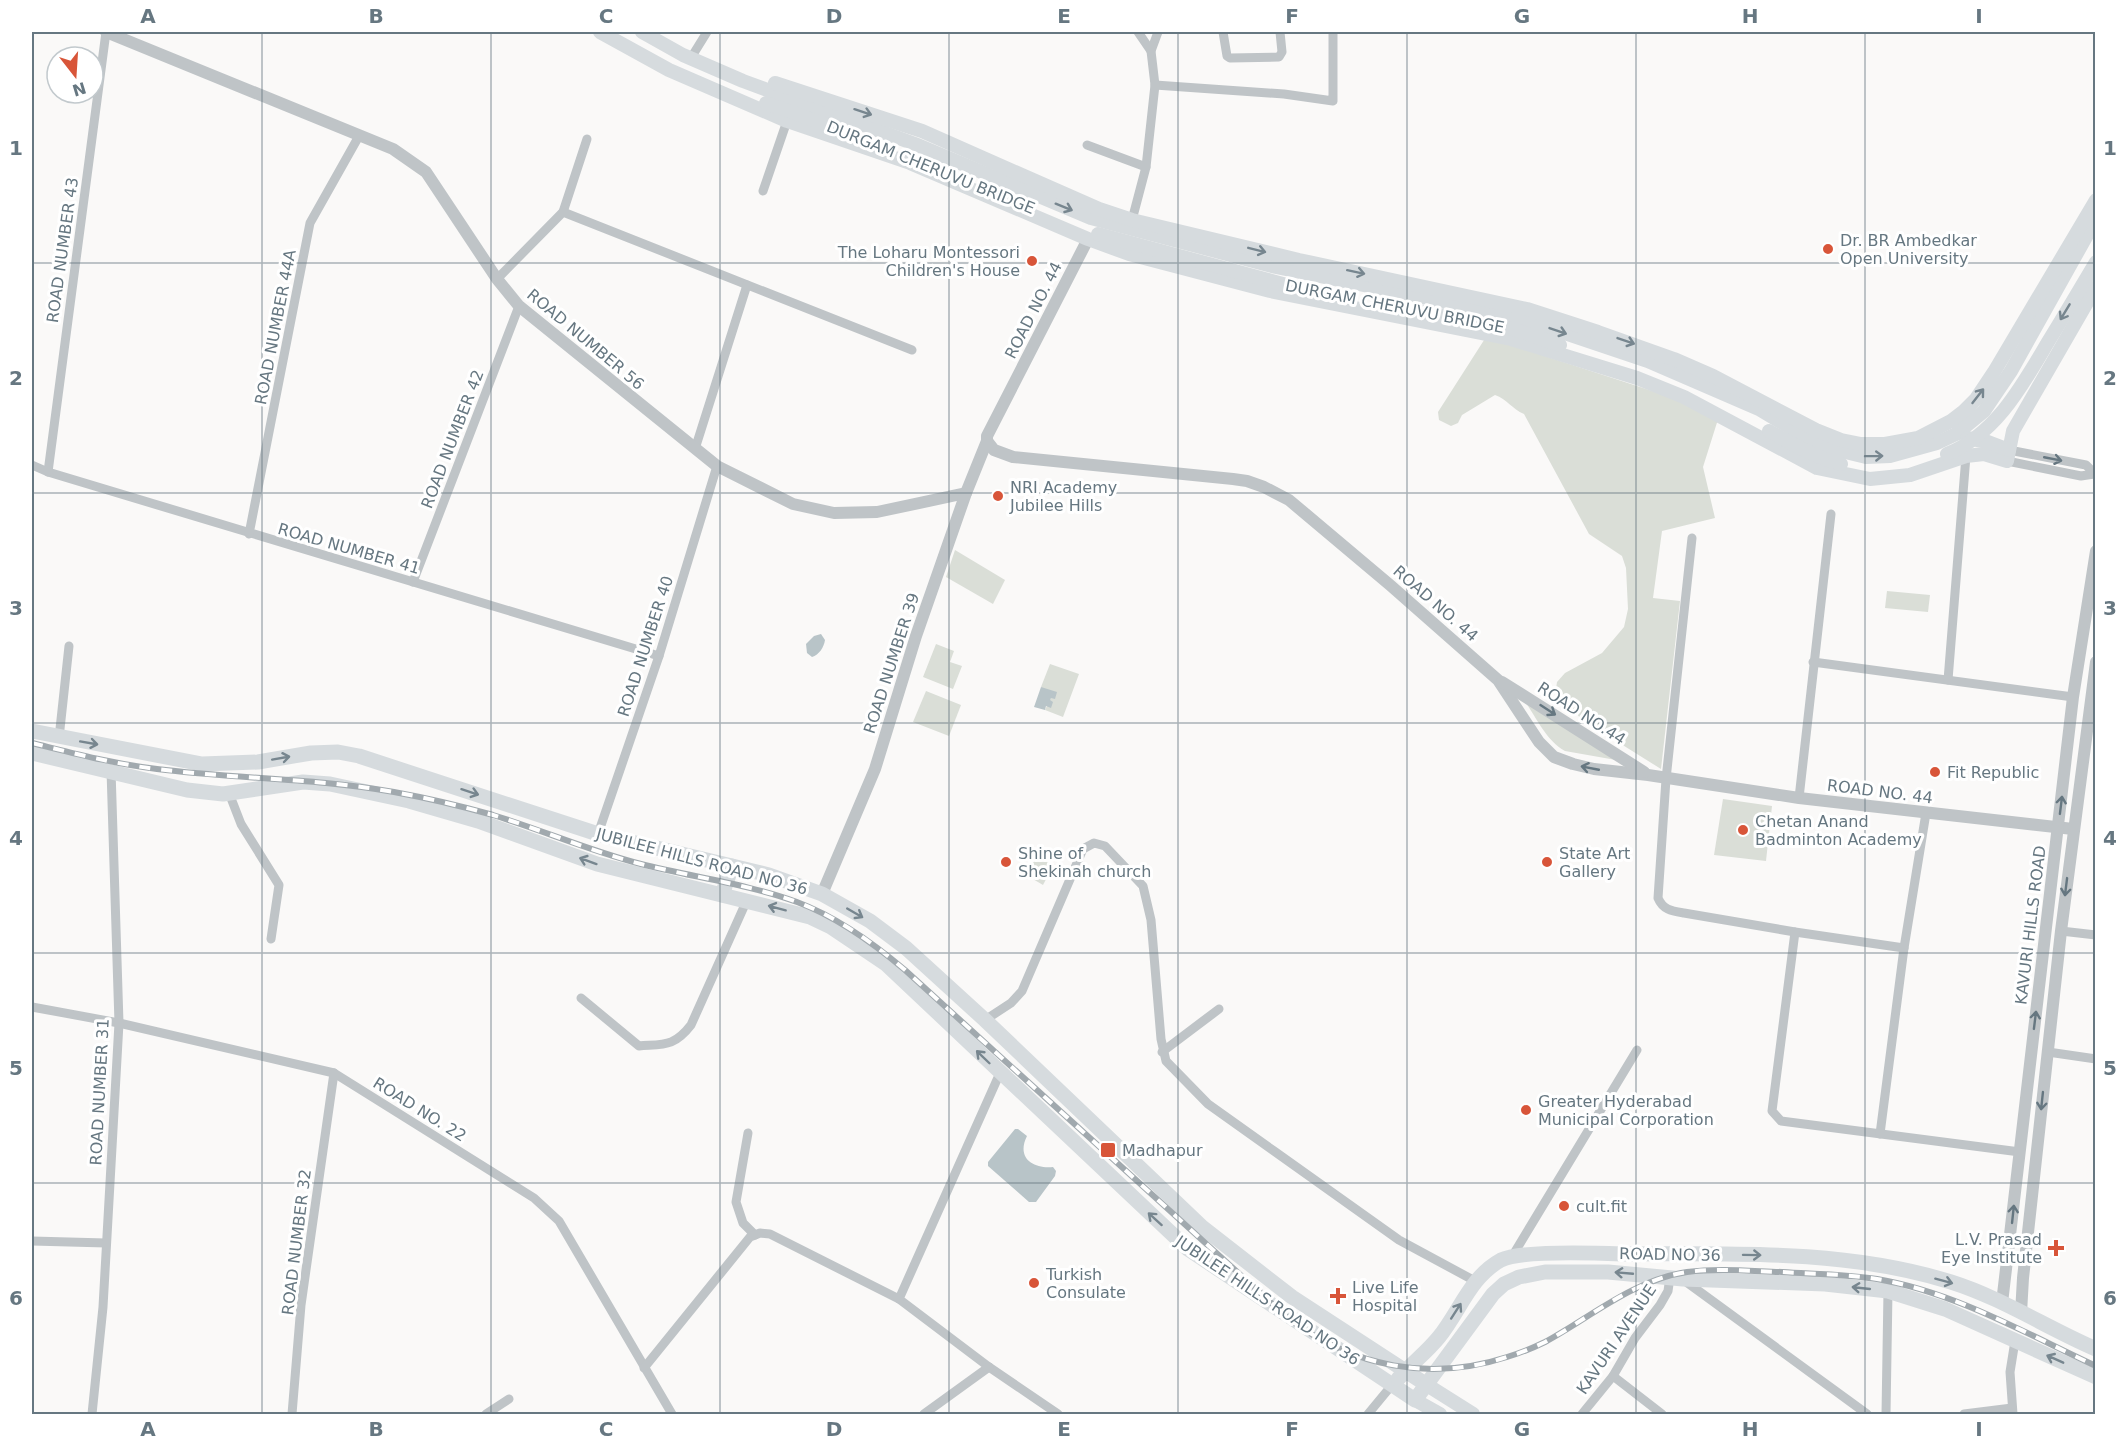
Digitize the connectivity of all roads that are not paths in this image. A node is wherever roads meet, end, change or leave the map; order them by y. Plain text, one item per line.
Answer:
1 (106, 32) edge
2 (600, 32) edge
3 (614, 32) edge
4 (642, 32) edge
5 (652, 32) edge
6 (707, 32) edge
7 (1138, 32) edge
8 (1158, 32) edge
9 (1224, 32) edge
10 (1280, 32) edge
11 (1333, 32) edge
12 (1151, 51) junction
13 (694, 53) junction
14 (1155, 86) junction
15 (787, 121) junction
16 (359, 136) junction
17 (587, 139) dead end
18 (1087, 145) dead end
19 (1146, 167) junction
20 (763, 191) dead end
21 (2096, 200) edge
22 (563, 212) junction
23 (2096, 219) edge
24 (1132, 220) junction
25 (1088, 238) junction
26 (1299, 260) junction
27 (2096, 262) edge
28 (497, 279) junction
29 (747, 285) junction
30 (2096, 287) edge
31 (1270, 291) junction
32 (519, 306) junction
33 (912, 350) dead end
34 (1933, 431) junction
35 (987, 441) junction
36 (695, 449) junction
37 (2008, 455) junction
38 (1966, 456) junction
39 (32, 465) edge
40 (717, 466) junction
41 (48, 472) junction
42 (2095, 474) edge
43 (966, 493) junction
44 (1831, 514) dead end
45 (249, 534) junction
46 (1692, 538) dead end
47 (2096, 551) edge
48 (413, 582) junction
49 (69, 646) dead end
50 (659, 656) junction
51 (1813, 662) junction
52 (2096, 662) edge
53 (1498, 680) junction
54 (1948, 680) junction
55 (2073, 697) junction
56 (32, 731) edge
57 (59, 738) junction
58 (2090, 748) edge
59 (32, 753) edge
60 (111, 770) junction
61 (1648, 775) junction
62 (1666, 779) junction
63 (229, 794) junction
64 (1799, 798) junction
65 (1926, 813) junction
66 (2058, 827) junction
67 (2073, 829) junction
68 (598, 834) junction
69 (732, 866) junction
70 (822, 894) junction
71 (722, 895) junction
72 (747, 900) junction
73 (2061, 931) junction
74 (1795, 932) junction
75 (2096, 935) edge
76 (271, 939) dead end
77 (1904, 948) junction
78 (580, 998) dead end
79 (32, 1007) edge
80 (1219, 1009) dead end
81 (985, 1020) junction
82 (119, 1023) junction
83 (1637, 1050) dead end
84 (1162, 1052) junction
85 (2048, 1052) junction
86 (2096, 1059) edge
87 (334, 1073) junction
88 (1000, 1073) junction
89 (748, 1133) dead end
90 (1880, 1134) junction
91 (2020, 1152) junction
92 (755, 1235) junction
93 (32, 1241) edge
94 (106, 1243) junction
95 (1513, 1255) junction
96 (1822, 1258) junction
97 (2008, 1264) junction
98 (2024, 1266) junction
99 (1677, 1278) junction
100 (1475, 1281) junction
101 (1818, 1284) junction
102 (1888, 1291) junction
103 (899, 1299) junction
104 (2002, 1303) junction
105 (2021, 1313) junction
106 (2015, 1341) junction
107 (2096, 1349) edge
108 (989, 1367) junction
109 (644, 1368) junction
110 (1404, 1371) junction
111 (1613, 1376) junction
112 (2096, 1377) edge
113 (1427, 1385) junction
114 (1392, 1386) junction
115 (509, 1399) dead end
116 (1415, 1400) junction
117 (2013, 1412) edge
118 (92, 1414) edge
119 (292, 1414) edge
120 (486, 1414) edge
121 (670, 1414) edge
122 (924, 1414) edge
123 (1058, 1414) edge
124 (1368, 1414) edge
125 (1440, 1414) edge
126 (1473, 1414) edge
127 (1582, 1414) edge
128 (1662, 1414) edge
129 (1867, 1414) edge
130 (1886, 1414) edge
131 (1964, 1414) edge

1 - 16 street, ROAD NUMBER 56
1 - 41 street, ROAD NUMBER 43
2 - 15 main road
27 -> 3 main road, DURGAM CHERUVU BRIDGE
4 -> 23 main road, DURGAM CHERUVU BRIDGE
5 - 13 main road
6 - 13 street
7 - 12 street
8 - 12 street
9 - 10 street
11 - 14 street
12 - 14 street
13 -> 24 main road
14 - 19 street
15 - 20 street
15 - 25 main road
16 - 28 street, ROAD NUMBER 56
16 - 45 street, ROAD NUMBER 44A
17 - 22 street
18 - 19 street
19 - 24 street
34 -> 21 main road
22 - 28 street
22 - 29 street
24 -> 26 main road
25 - 31 main road
25 - 35 street, ROAD NO. 44
26 - 31 main road
26 -> 34 main road
28 - 32 street, ROAD NUMBER 56
29 - 33 street
29 - 36 street
30 - 37 main road
31 - 38 main road
32 - 36 street, ROAD NUMBER 56
32 - 48 street, ROAD NUMBER 42
34 - 37 main road
35 - 43 street, ROAD NUMBER 39
35 - 53 street, ROAD NO. 44
36 - 40 street, ROAD NUMBER 56
37 - 38 main road
37 - 42 street
38 - 54 street
39 - 41 street, ROAD NUMBER 41
40 - 43 street, ROAD NUMBER 56
40 - 50 street, ROAD NUMBER 40
41 - 45 street, ROAD NUMBER 41
43 - 70 street, ROAD NUMBER 39
44 - 51 street
45 - 48 street, ROAD NUMBER 41
46 - 62 street
47 - 55 street, KAVURI HILLS ROAD
48 - 50 street, ROAD NUMBER 41
49 - 57 street
50 - 68 street, ROAD NUMBER 40
51 - 54 street
51 - 64 street
52 - 58 street, KAVURI HILLS ROAD
53 -> 61 street, ROAD NO.44
61 -> 53 street, ROAD NO. 44
54 - 55 street
66 -> 55 street, KAVURI HILLS ROAD
56 - 57 main road, JUBILEE HILLS ROAD NO 36
57 -> 68 main road, JUBILEE HILLS ROAD NO 36
58 - 67 street, KAVURI HILLS ROAD
59 - 60 main road, JUBILEE HILLS ROAD NO 36
60 - 63 main road, JUBILEE HILLS ROAD NO 36
60 - 82 street, ROAD NUMBER 31
61 - 62 street, ROAD NO. 44
62 - 64 street, ROAD NO. 44
62 - 74 street
71 -> 63 main road, JUBILEE HILLS ROAD NO 36
63 - 76 street
64 - 65 street, ROAD NO. 44
65 - 66 street, ROAD NO. 44
65 - 77 street
66 - 67 street, ROAD NO. 44
91 -> 66 street, KAVURI HILLS ROAD
67 -> 73 street, KAVURI HILLS ROAD
68 - 69 main road, JUBILEE HILLS ROAD NO 36
69 - 70 main road, JUBILEE HILLS ROAD NO 36
69 - 71 main road
70 -> 81 main road, JUBILEE HILLS ROAD NO 36
71 - 72 main road, JUBILEE HILLS ROAD NO 36
72 - 78 street
88 -> 72 main road, JUBILEE HILLS ROAD NO 36
73 - 75 street, KAVURI HILLS ROAD
73 - 85 street, KAVURI HILLS ROAD
74 - 77 street
74 - 90 street
77 - 90 street
79 - 82 street, ROAD NO. 22
80 - 84 street
81 - 84 street
81 - 110 main road, JUBILEE HILLS ROAD NO 36
82 - 87 street, ROAD NO. 22
82 - 94 street, ROAD NUMBER 31
83 - 95 street
84 - 100 street
85 - 86 street
85 -> 98 street, KAVURI HILLS ROAD
87 - 109 street, ROAD NO. 22
87 - 119 street, ROAD NUMBER 32
88 - 103 street
114 -> 88 main road, JUBILEE HILLS ROAD NO 36
89 - 92 street
90 - 91 street
97 -> 91 street, KAVURI HILLS ROAD
92 - 103 street
92 - 109 street
93 - 94 street
94 - 118 street, ROAD NUMBER 31
95 -> 96 main road, ROAD NO 36
95 - 100 main road, ROAD NO 36
96 - 101 main road
96 -> 104 main road, ROAD NO 36
97 - 98 street
97 - 104 street, KAVURI HILLS ROAD
98 - 105 street, KAVURI HILLS ROAD
99 - 101 main road, ROAD NO 36
99 - 111 street, KAVURI AVENUE
99 -> 113 main road, ROAD NO 36
99 - 129 street
110 -> 100 main road, ROAD NO 36
102 -> 101 main road, ROAD NO 36
102 - 106 main road, ROAD NO 36
102 - 130 street
103 - 108 street
104 - 105 main road, ROAD NO 36
105 - 107 main road, ROAD NO 36
112 -> 106 main road, ROAD NO 36
106 - 117 street
108 - 122 street
108 - 123 street
109 - 121 street, ROAD NO. 22
110 - 113 main road, JUBILEE HILLS ROAD NO 36
110 - 114 main road, ROAD NO 36
111 - 127 street, KAVURI AVENUE
111 - 128 street
113 - 116 main road, ROAD NO 36
113 - 126 main road
114 - 116 main road, JUBILEE HILLS ROAD NO 36
114 - 124 street
115 - 120 street
116 - 125 main road
117 - 131 street

